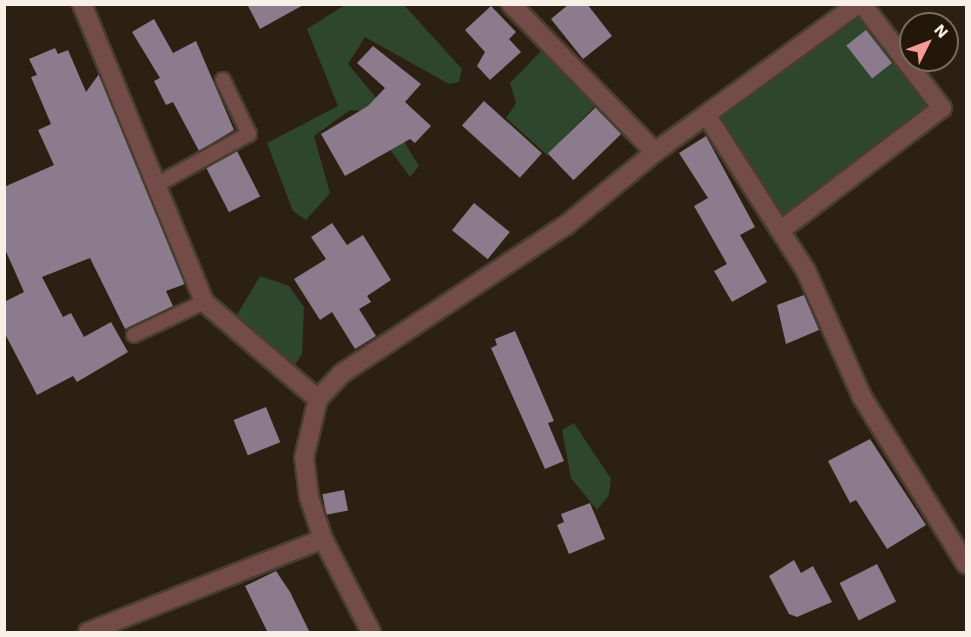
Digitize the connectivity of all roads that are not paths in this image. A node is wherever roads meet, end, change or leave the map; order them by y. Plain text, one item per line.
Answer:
1 (82, 4) edge
2 (511, 4) edge
3 (860, 4) edge
4 (223, 80) dead end
5 (707, 116) junction
6 (655, 152) junction
7 (158, 184) junction
8 (781, 230) junction
9 (204, 302) junction
10 (134, 335) dead end
11 (318, 399) junction
12 (323, 539) junction
13 (966, 564) edge
14 (88, 633) edge
15 (371, 633) edge

1 - 7 street
2 - 6 street
3 - 5 street
3 - 8 street
4 - 7 lane
5 - 6 street
5 - 8 street
6 - 11 street
7 - 9 street
8 - 13 street
9 - 10 lane
9 - 11 street
11 - 12 street
12 - 14 street
12 - 15 street

